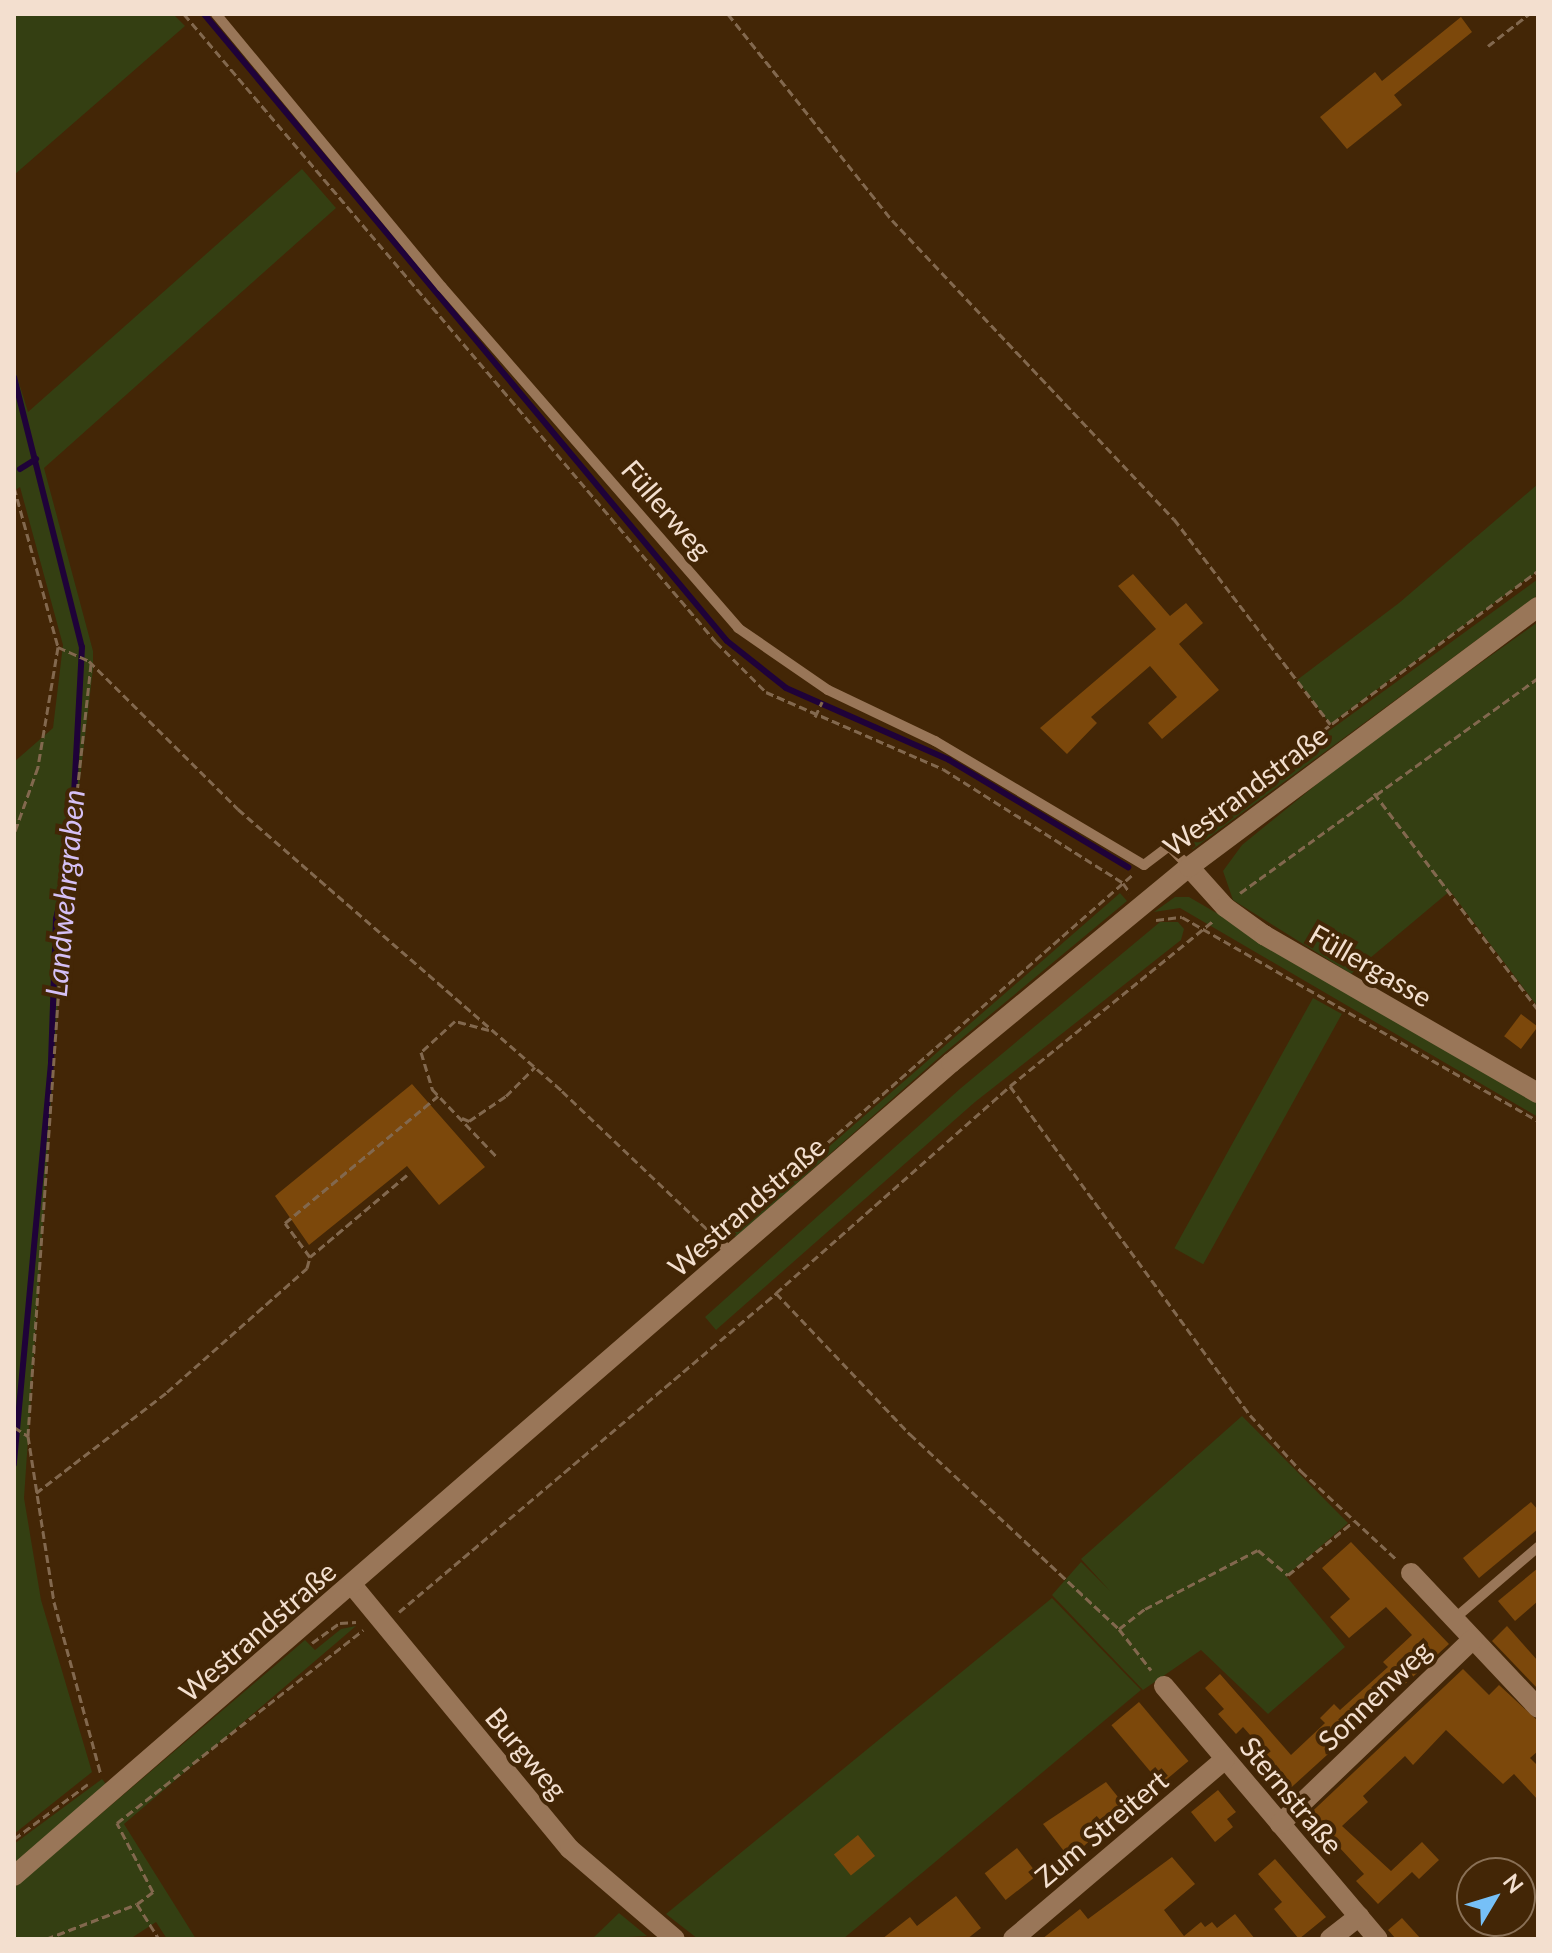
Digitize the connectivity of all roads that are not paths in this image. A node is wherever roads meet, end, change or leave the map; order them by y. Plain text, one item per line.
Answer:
1 (216, 14) edge
2 (1538, 607) edge
3 (1189, 867) junction
4 (1538, 1093) edge
5 (1538, 1547) edge
6 (1411, 1573) road end
7 (353, 1586) junction
8 (1454, 1619) junction
9 (1473, 1639) junction
10 (1164, 1686) road end
11 (1538, 1708) edge
12 (1225, 1759) junction
13 (1280, 1824) junction
14 (14, 1876) edge
15 (1359, 1916) junction
16 (675, 1939) edge
17 (1013, 1939) edge
18 (1330, 1939) edge
19 (1378, 1939) edge

1 - 3 lane, Füllerweg
2 - 3 street, Westrandstraße
3 - 4 street, Füllergasse
3 - 7 street, Westrandstraße
5 - 8 lane
6 - 8 street
7 - 14 street, Westrandstraße
7 - 16 street, Burgweg
8 - 9 street
9 - 11 street
9 - 13 street, Sonnenweg
10 - 12 street, Sternstraße
12 - 13 street, Sternstraße
12 - 17 street, Zum Streitert
13 - 15 street, Sternstraße
15 - 18 street
15 - 19 street, Sternstraße

